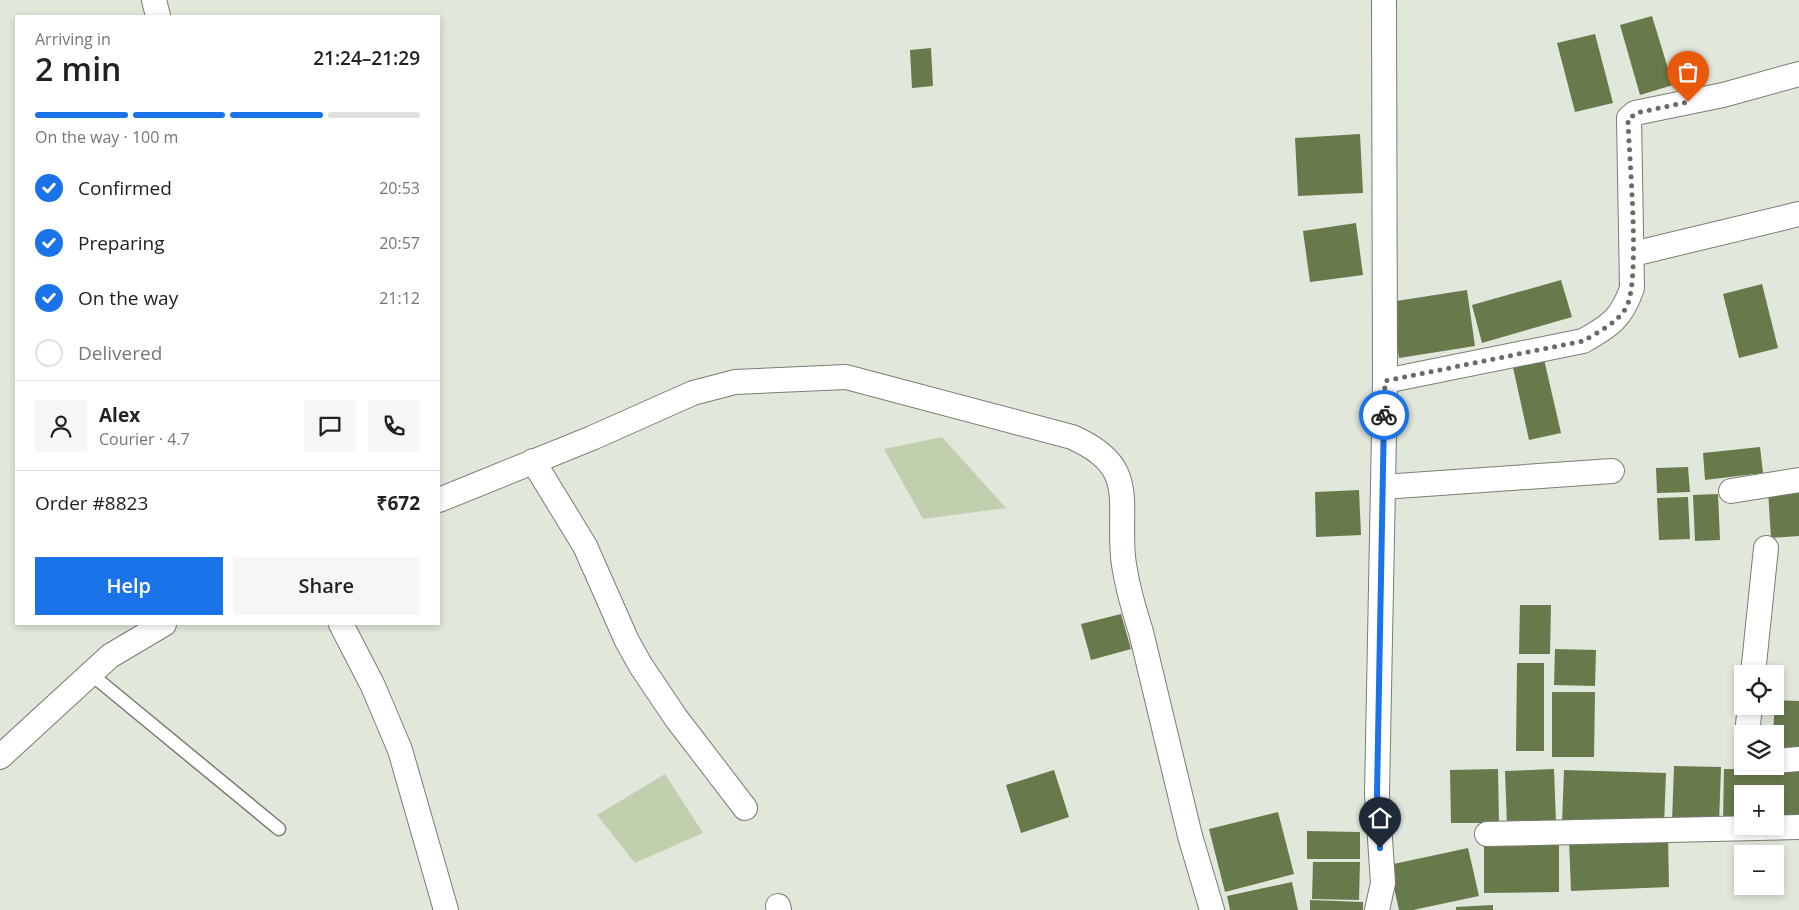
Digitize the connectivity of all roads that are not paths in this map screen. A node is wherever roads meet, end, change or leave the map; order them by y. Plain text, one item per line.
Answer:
1 (154, 0) edge
2 (1384, 0) edge
3 (158, 15) edge
4 (1799, 74) edge
5 (1799, 214) edge
6 (1633, 254) junction
7 (1385, 381) junction
8 (533, 461) junction
9 (1612, 471) dead end
10 (1799, 480) edge
11 (1383, 487) junction
12 (1731, 491) dead end
13 (440, 500) edge
14 (1766, 548) dead end
15 (162, 625) edge
16 (342, 625) edge
17 (1754, 665) edge
18 (92, 674) junction
19 (0, 757) edge
20 (1799, 759) edge
21 (1784, 760) edge
22 (745, 808) dead end
23 (1799, 827) edge
24 (279, 829) dead end
25 (1487, 834) dead end
26 (446, 910) edge
27 (1212, 910) edge
28 (1377, 910) edge

1 - 3 street
2 - 7 street
4 - 6 street
5 - 6 street
6 - 7 street
7 - 11 street
8 - 13 street
8 - 22 street
8 - 27 street
9 - 11 street
10 - 12 street
11 - 28 street
14 - 17 street
15 - 18 street
16 - 26 street
18 - 19 street
18 - 24 lane
20 - 21 street
23 - 25 street

